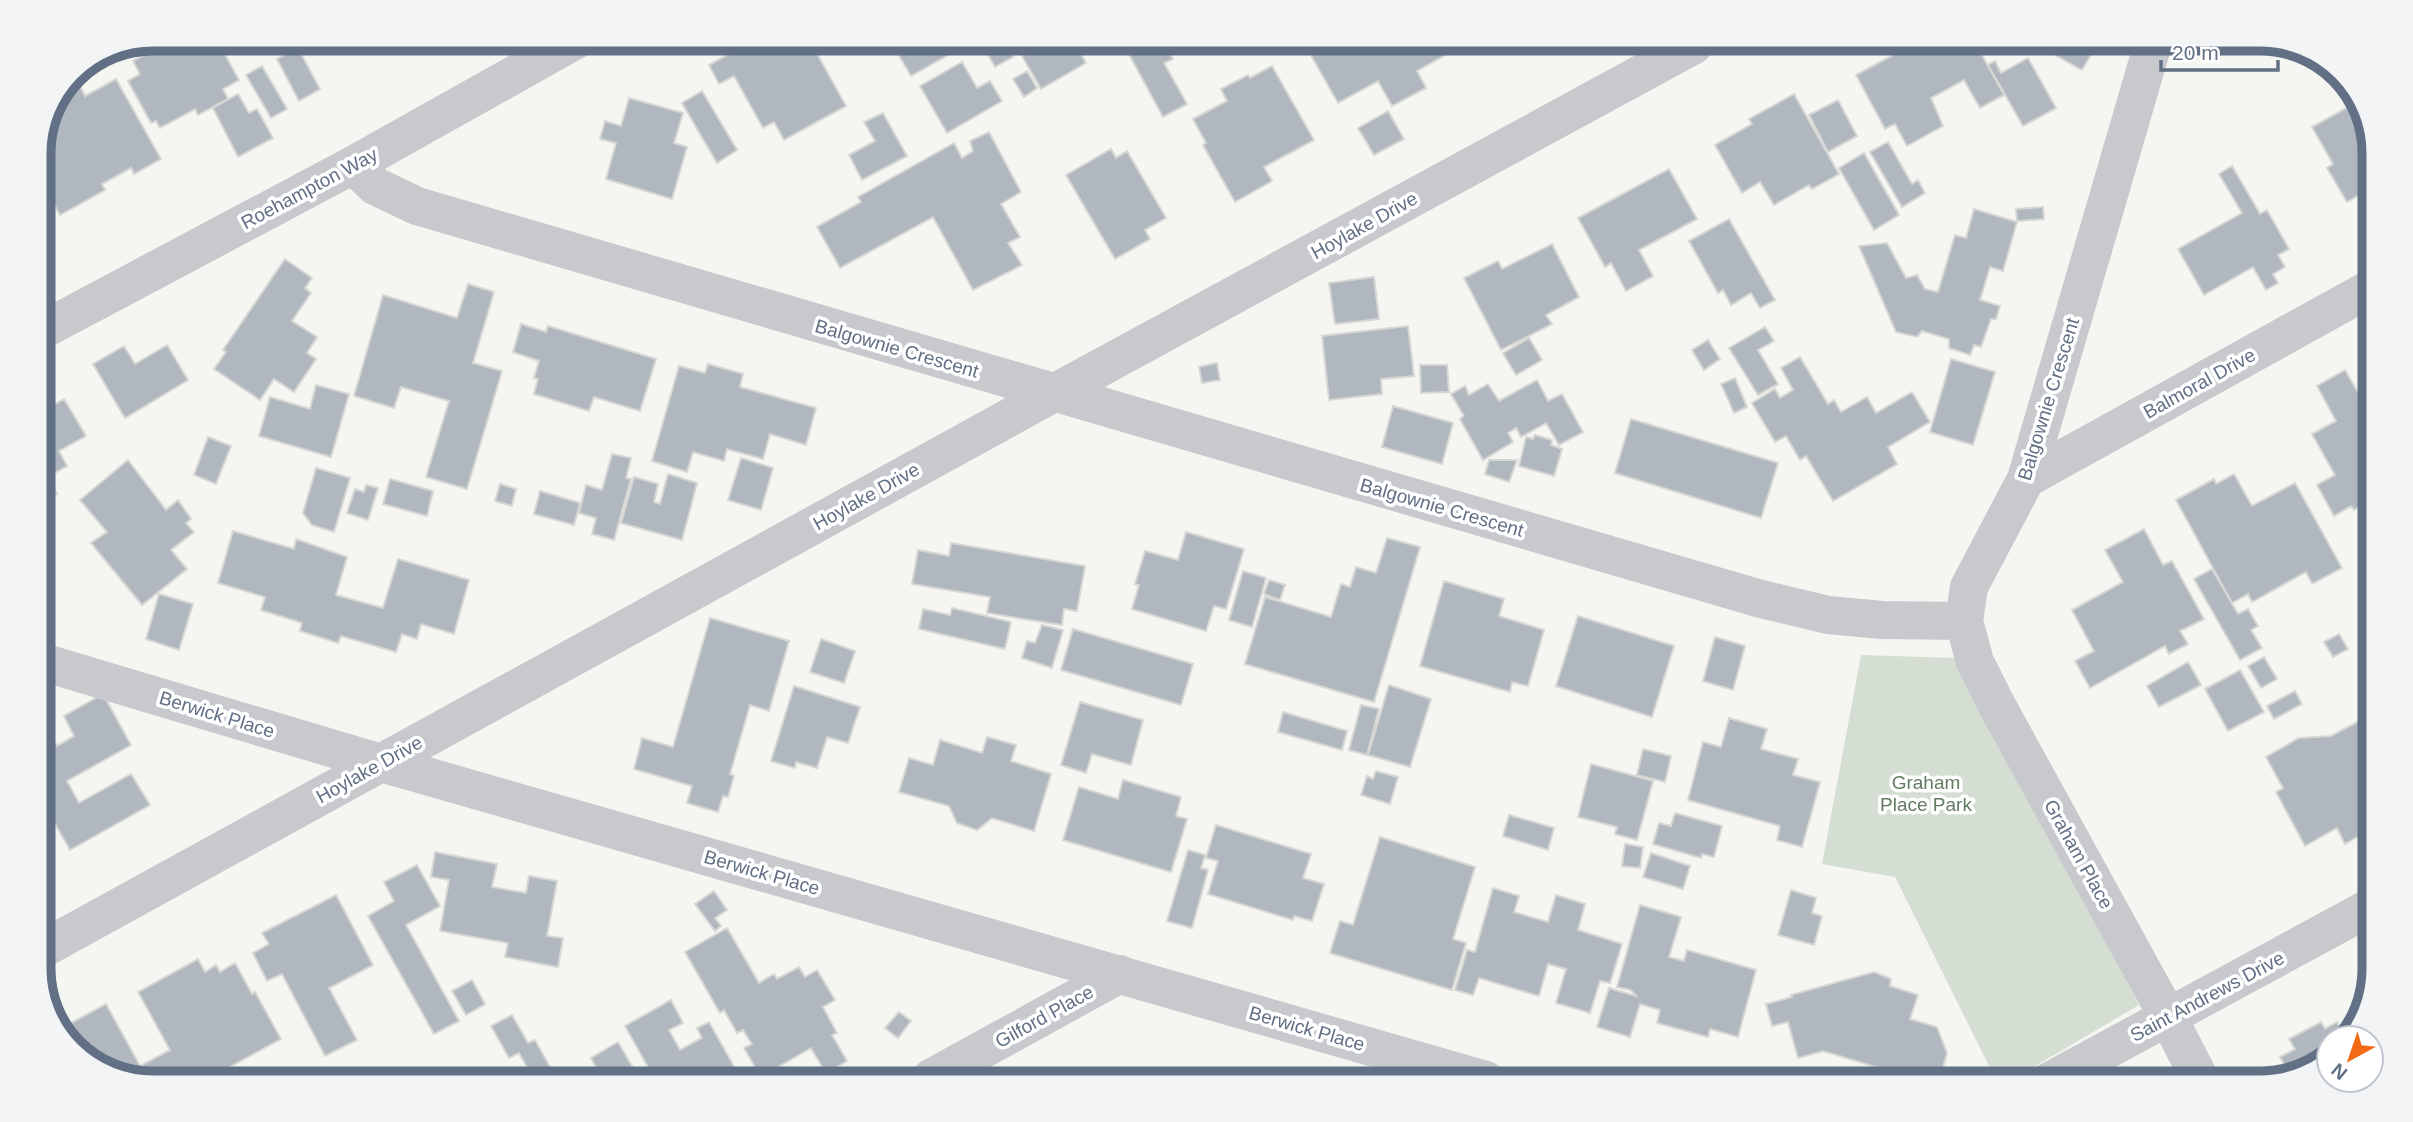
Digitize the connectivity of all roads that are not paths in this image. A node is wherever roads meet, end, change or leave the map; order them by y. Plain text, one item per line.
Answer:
1 (556, 51) edge
2 (1684, 51) edge
3 (2151, 51) edge
4 (353, 165) junction
5 (2362, 293) edge
6 (51, 325) edge
7 (1052, 394) junction
8 (2026, 478) junction
9 (1964, 621) junction
10 (51, 665) edge
11 (381, 763) junction
12 (2362, 912) edge
13 (51, 944) edge
14 (1120, 974) junction
15 (2168, 1017) junction
16 (944, 1071) edge
17 (1455, 1071) edge
18 (2068, 1071) edge
19 (2196, 1071) edge

1 - 4 street, Roehampton Way
2 - 7 street, Hoylake Drive
3 - 8 street, Balgownie Crescent
4 - 6 street, Roehampton Way
4 - 7 street, Balgownie Crescent
5 - 8 street, Balmoral Drive
7 - 9 street, Balgownie Crescent
7 - 11 street, Hoylake Drive
8 - 9 street, Balgownie Crescent
9 - 15 street, Graham Place
10 - 11 street, Berwick Place
11 - 13 street, Hoylake Drive
11 - 14 street, Berwick Place
12 - 15 street, Saint Andrews Drive
14 - 16 street, Gilford Place
14 - 17 street, Berwick Place
15 - 18 street, Saint Andrews Drive
15 - 19 street, Graham Place

